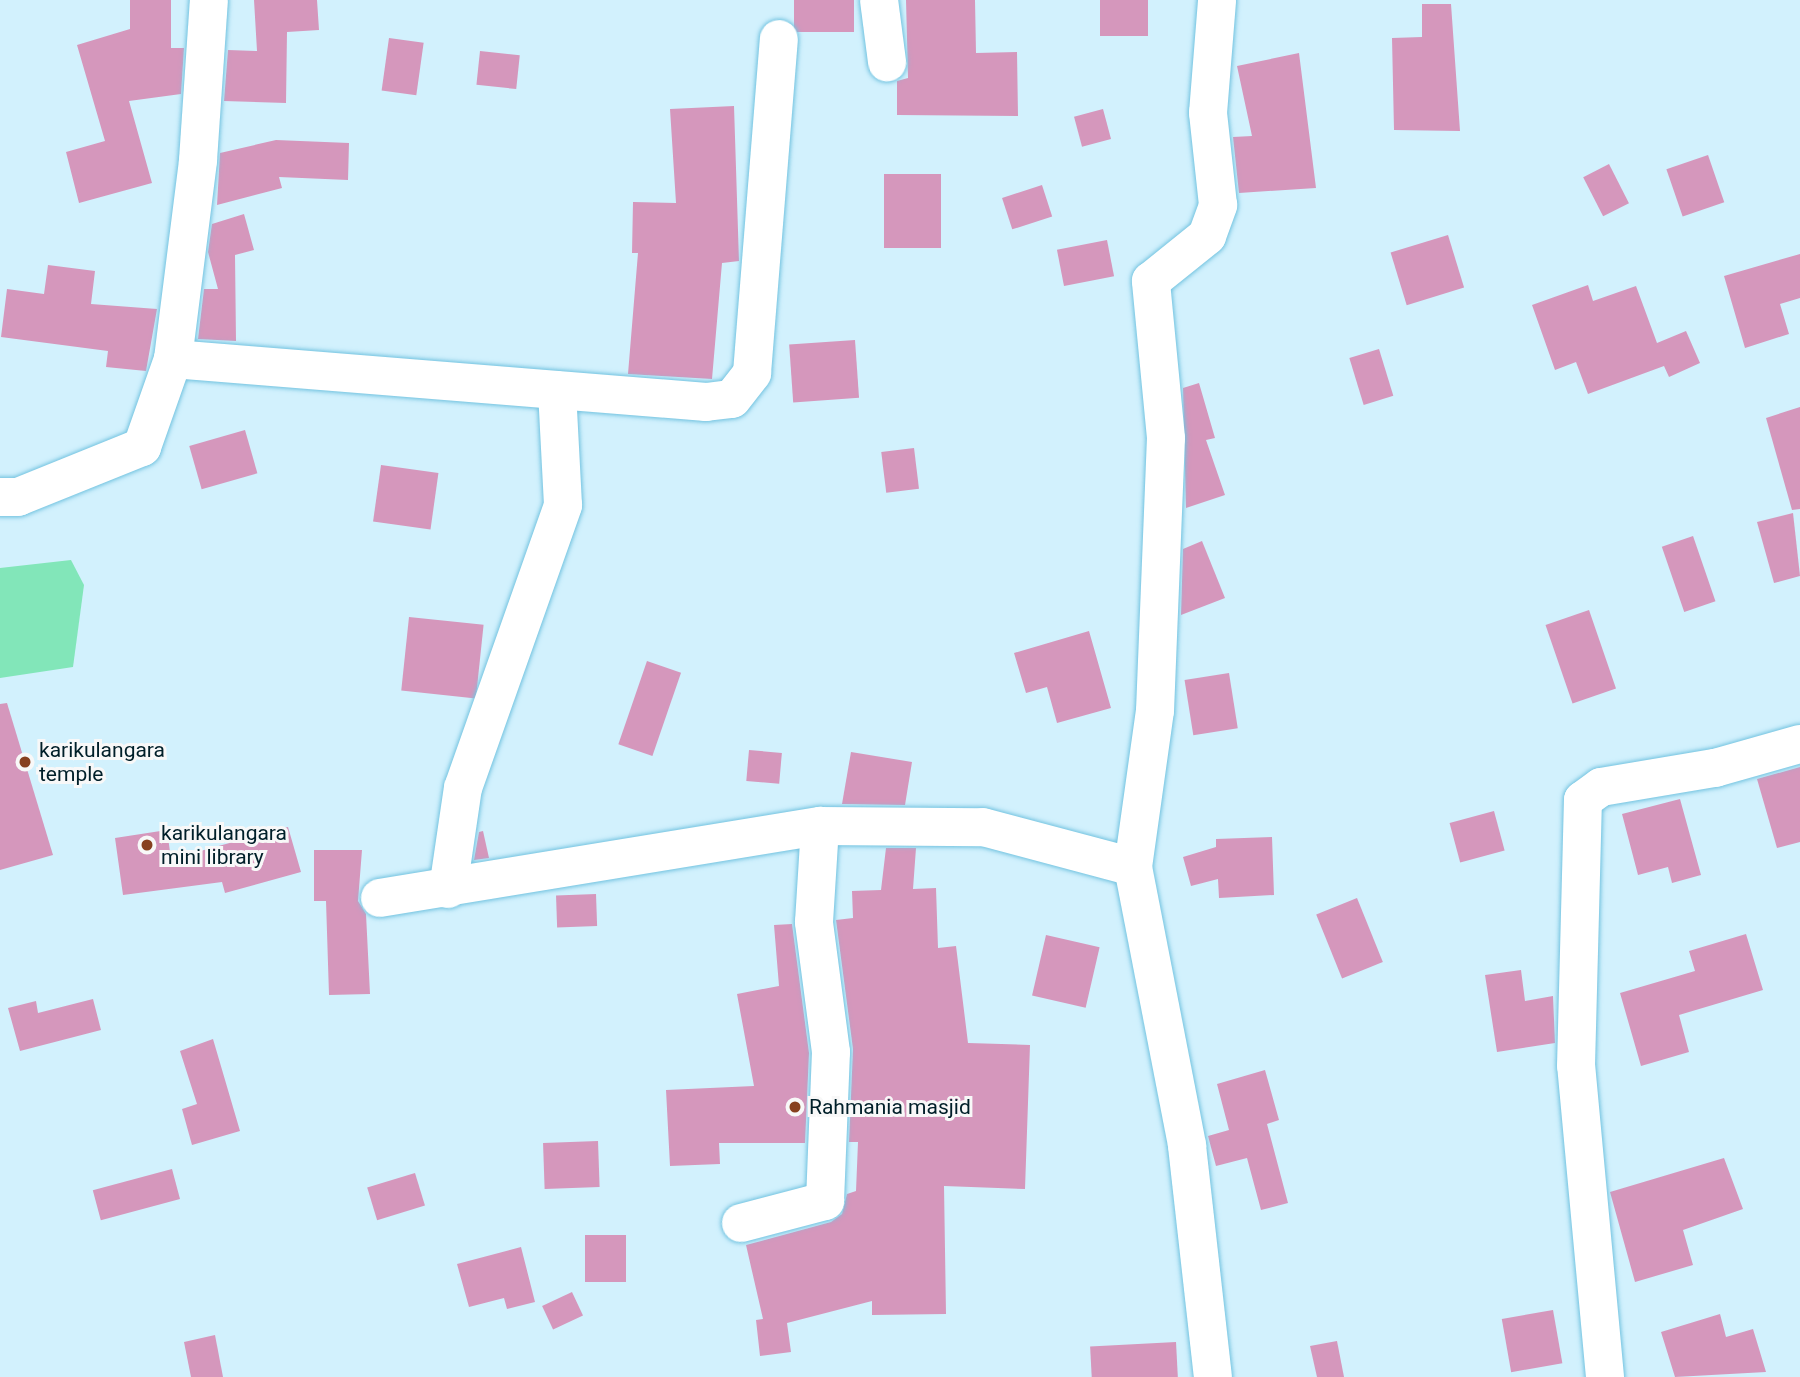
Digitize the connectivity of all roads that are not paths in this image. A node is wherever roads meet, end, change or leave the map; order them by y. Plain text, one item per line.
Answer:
1 (209, 0) edge
2 (880, 0) edge
3 (1217, 0) edge
4 (779, 39) dead end
5 (887, 62) dead end
6 (173, 359) junction
7 (557, 390) junction
8 (0, 497) edge
9 (1800, 744) edge
10 (820, 826) junction
11 (1133, 867) junction
12 (448, 889) junction
13 (380, 898) dead end
14 (741, 1223) dead end
15 (1213, 1377) edge
16 (1605, 1377) edge

1 - 6 street
2 - 5 street
3 - 11 street
4 - 7 street
6 - 7 street
6 - 8 street
7 - 12 street
9 - 16 street
10 - 11 street
10 - 12 street
10 - 14 street
11 - 15 street
12 - 13 street

